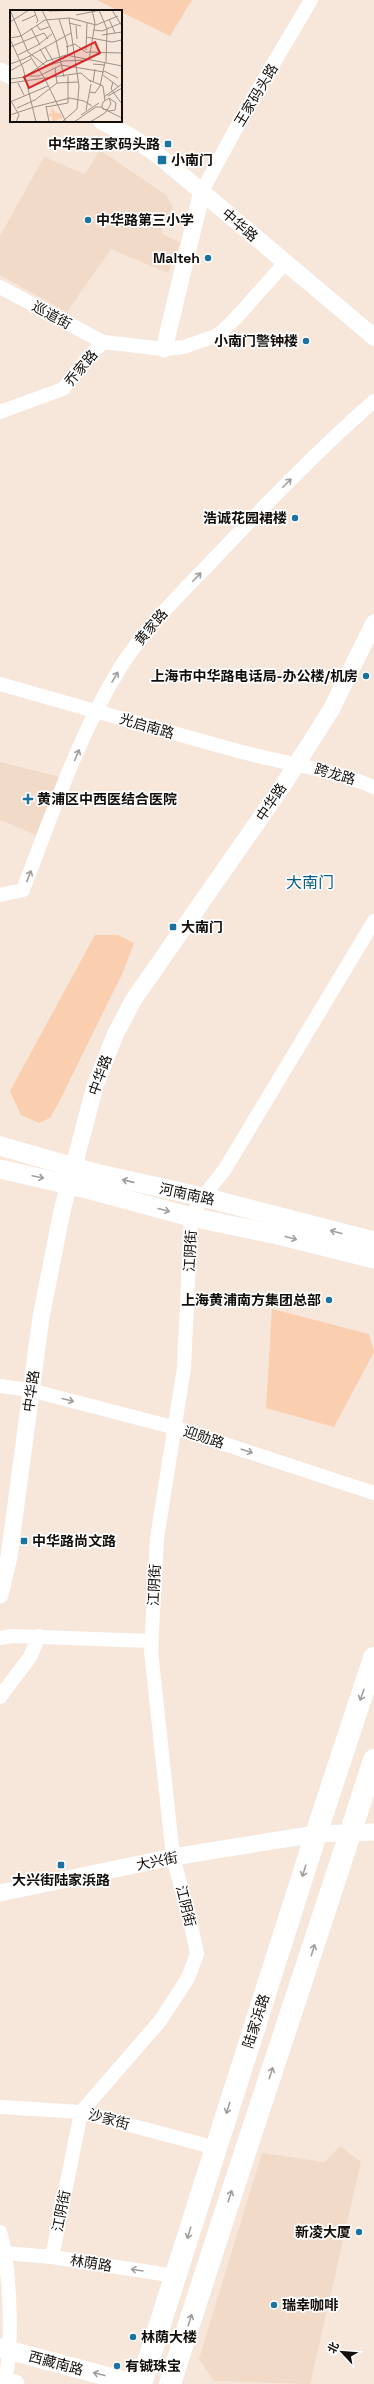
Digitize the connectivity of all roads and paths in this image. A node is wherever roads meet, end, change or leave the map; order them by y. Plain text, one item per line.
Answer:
1 (311, 0) edge
2 (0, 71) edge
3 (10, 76) edge
4 (103, 122) edge
5 (202, 191) junction
6 (285, 263) junction
7 (0, 287) edge
8 (374, 337) edge
9 (103, 342) junction
10 (164, 349) junction
11 (374, 401) edge
12 (0, 412) edge
13 (374, 623) edge
14 (0, 684) edge
15 (95, 711) junction
16 (296, 765) junction
17 (374, 787) edge
18 (0, 895) edge
19 (374, 921) edge
20 (0, 1146) edge
21 (0, 1169) edge
22 (71, 1176) junction
23 (203, 1197) junction
24 (191, 1217) junction
25 (374, 1241) edge
26 (374, 1259) edge
27 (0, 1386) edge
28 (30, 1390) junction
29 (176, 1428) junction
30 (374, 1493) edge
31 (3, 1569) edge
32 (0, 1595) edge
33 (39, 1636) junction
34 (0, 1638) edge
35 (151, 1641) junction
36 (374, 1658) edge
37 (0, 1697) edge
38 (374, 1760) edge
39 (351, 1832) junction
40 (374, 1832) edge
41 (316, 1834) junction
42 (173, 1857) junction
43 (0, 1893) edge
44 (0, 2107) edge
45 (81, 2112) junction
46 (216, 2148) junction
47 (0, 2232) edge
48 (6, 2253) junction
49 (52, 2256) junction
50 (176, 2276) junction
51 (5, 2349) edge
52 (6, 2382) edge
53 (136, 2384) edge
54 (141, 2384) edge
55 (170, 2384) edge

1 - 5 street, 王家码头路
2 - 3 street
4 - 5 street, 中华路
5 - 6 street, 中华路
5 - 10 street
6 - 8 street, 中华路
6 - 10 street, 乔家路
7 - 9 street, 巡道街
9 - 10 street, 乔家路
9 - 12 street, 乔家路
15 -> 11 street, 黄家路
13 - 16 street, 中华路
14 - 15 street, 光启南路
15 - 16 street, 光启南路
18 -> 15 street, 黄家路
16 - 17 street, 跨龙路
16 - 22 street, 中华路
19 - 23 street, 江阴街
20 - 22 main road, 河南南路
21 -> 22 main road, 河南南路
23 -> 22 main road, 河南南路
22 -> 24 main road, 河南南路
22 - 28 street, 中华路
23 - 24 street, 江阴街
25 -> 23 main road, 河南南路
24 -> 26 main road, 河南南路
24 - 29 street, 江阴街
27 - 28 street, 迎勋路
28 -> 29 street, 迎勋路
28 - 31 street, 中华路
29 -> 30 street, 迎勋路
29 - 35 street, 江阴街
31 - 32 street, 中华路
33 - 34 street
33 - 35 street
33 - 37 street
35 - 42 street, 江阴街
36 -> 41 main road, 陆家浜路
38 - 39 main road
39 - 40 street, 大兴街
39 - 41 street, 大兴街
55 -> 39 main road
41 - 42 street, 大兴街
41 -> 46 main road, 陆家浜路
42 - 43 street, 大兴街
42 - 45 street, 江阴街
44 - 45 street, 沙家街
45 - 46 street, 沙家街
45 - 49 street, 江阴街
46 -> 50 main road, 陆家浜路
47 - 48 street
48 - 49 street, 林荫路
48 - 51 street
50 -> 49 street, 林荫路
50 - 54 main road, 陆家浜路
51 - 52 street
53 -> 51 main road, 西藏南路

